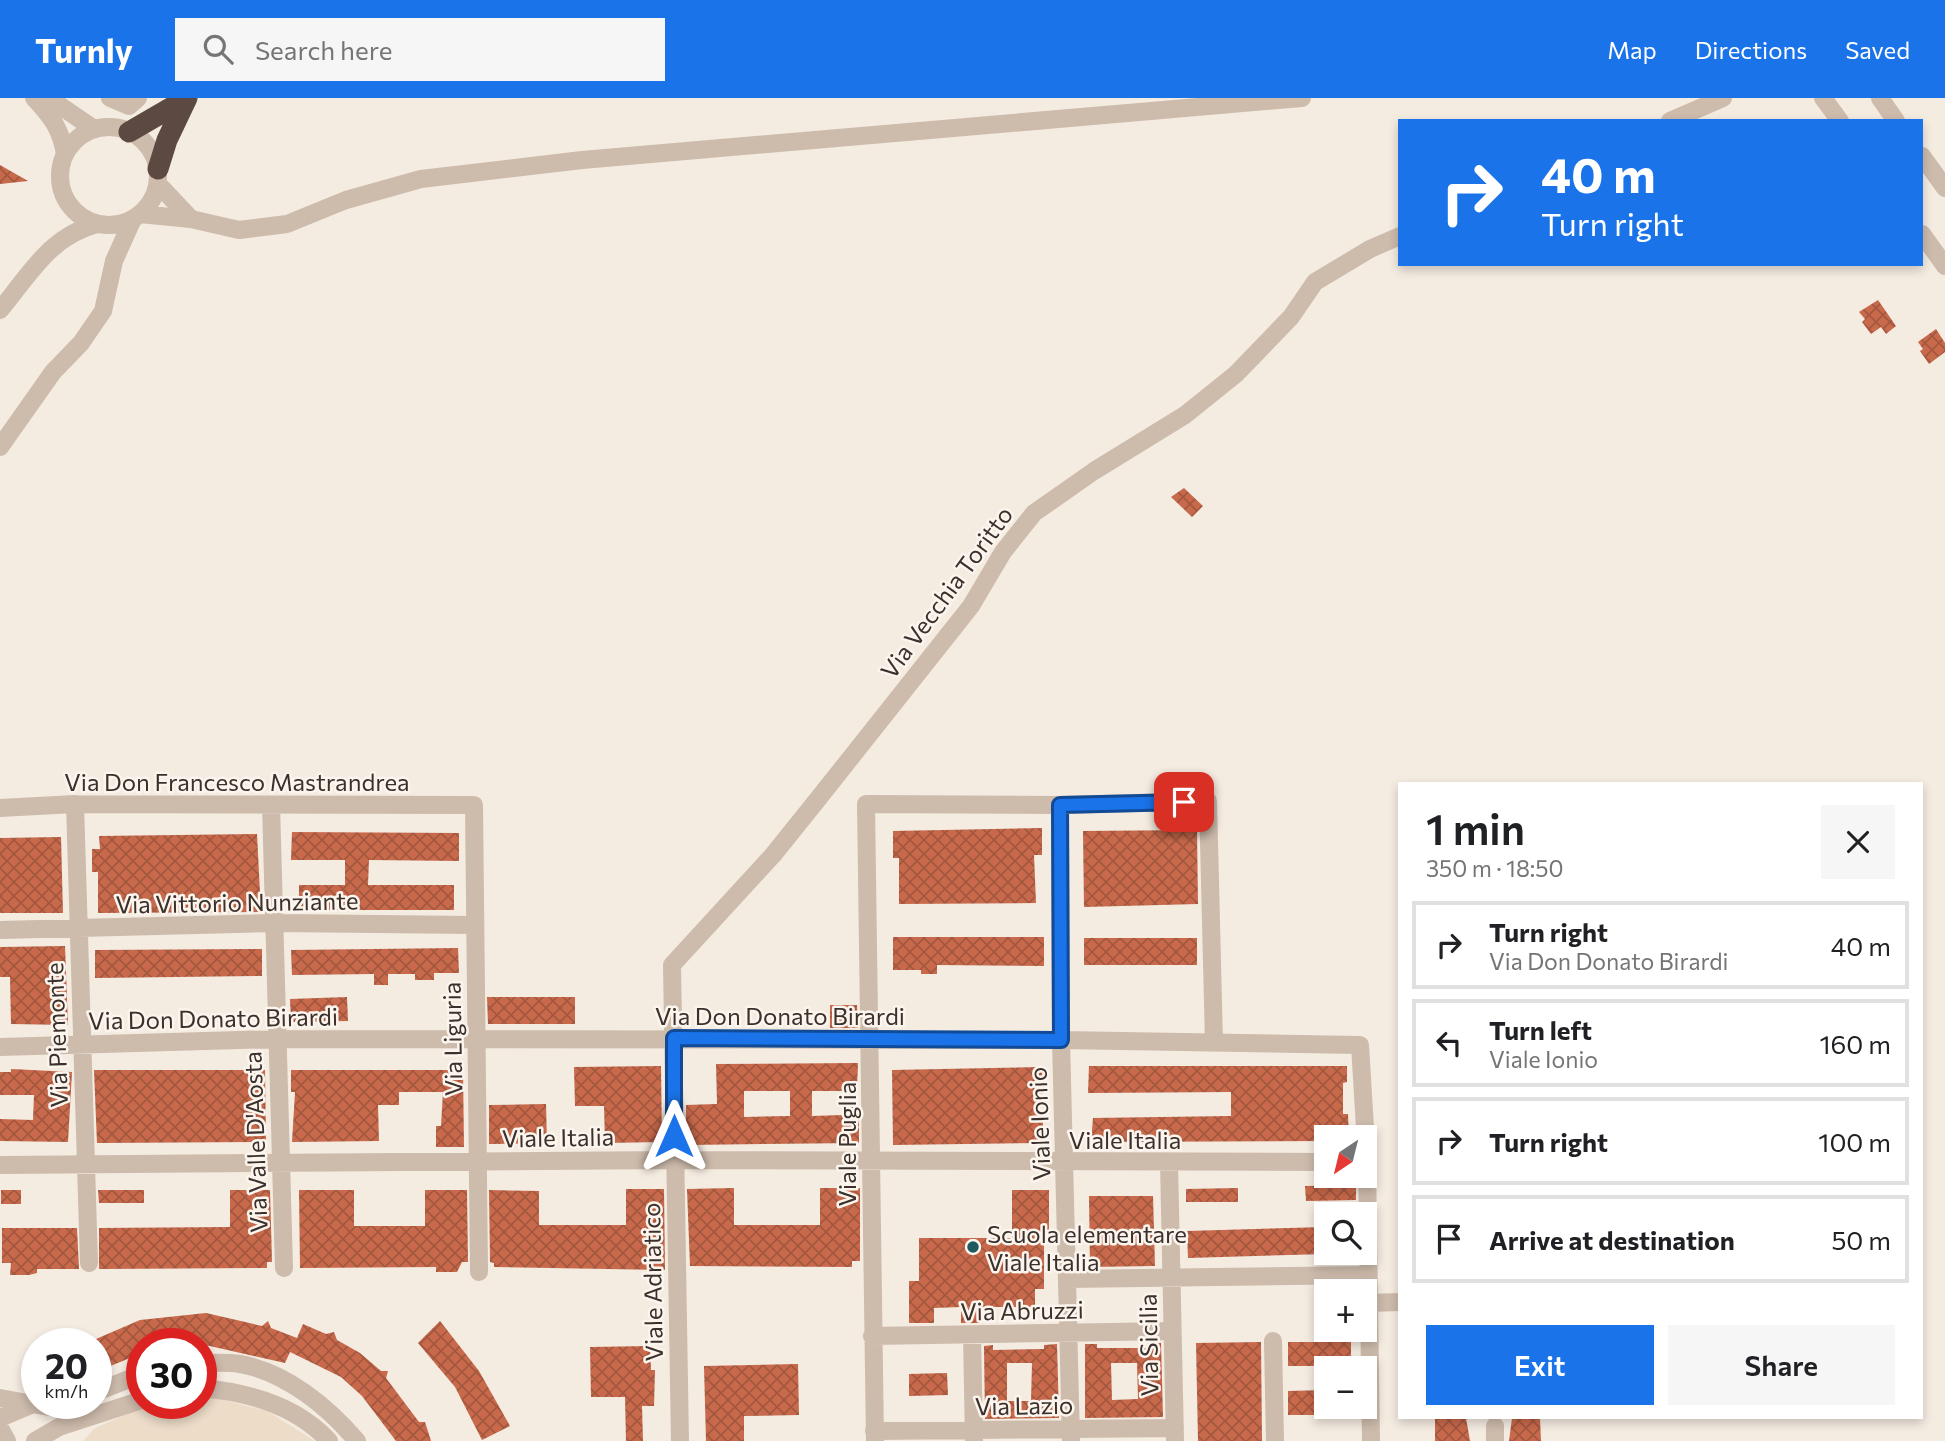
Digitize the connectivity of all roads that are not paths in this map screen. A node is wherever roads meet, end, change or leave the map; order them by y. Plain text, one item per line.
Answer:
1 (34, 98) edge
2 (50, 98) edge
3 (110, 98) edge
4 (138, 98) edge
5 (1302, 98) edge
6 (1723, 98) edge
7 (1823, 98) edge
8 (1880, 98) edge
9 (1675, 119) edge
10 (1839, 119) edge
11 (1895, 119) edge
12 (94, 129) junction
13 (129, 132) junction
14 (65, 154) junction
15 (1923, 157) edge
16 (158, 177) junction
17 (1945, 188) edge
18 (136, 217) junction
19 (191, 219) junction
20 (99, 225) junction
21 (1923, 235) edge
22 (1398, 237) edge
23 (114, 261) junction
24 (1945, 266) edge
25 (0, 310) edge
26 (0, 447) edge
27 (75, 804) junction
28 (271, 805) junction
29 (474, 805) joint
30 (1060, 805) junction
31 (0, 808) edge
32 (276, 923) junction
33 (475, 925) junction
34 (77, 929) junction
35 (0, 930) edge
36 (674, 1038) junction
37 (276, 1039) junction
38 (870, 1040) junction
39 (1061, 1040) junction
40 (475, 1041) junction
41 (1214, 1043) junction
42 (81, 1046) junction
43 (0, 1047) edge
44 (1364, 1125) edge
45 (673, 1160) junction
46 (281, 1161) junction
47 (1314, 1161) edge
48 (84, 1162) junction
49 (478, 1163) junction
50 (870, 1163) junction
51 (1065, 1163) junction
52 (1169, 1163) junction
53 (0, 1165) edge
54 (1366, 1188) edge
55 (89, 1264) dead end
56 (285, 1268) dead end
57 (479, 1272) dead end
58 (1368, 1275) junction
59 (1171, 1278) junction
60 (1067, 1279) junction
61 (1368, 1279) edge
62 (1398, 1302) edge
63 (1377, 1303) edge
64 (1172, 1331) junction
65 (1069, 1334) junction
66 (972, 1335) junction
67 (873, 1336) junction
68 (1273, 1340) dead end
69 (1369, 1342) edge
70 (217, 1363) edge
71 (217, 1391) edge
72 (0, 1398) edge
73 (21, 1403) edge
74 (126, 1404) edge
75 (21, 1409) edge
76 (0, 1418) edge
77 (35, 1419) edge
78 (0, 1428) edge
79 (1175, 1434) edge
80 (1071, 1435) edge
81 (875, 1436) edge
82 (974, 1436) edge
83 (41, 1438) edge
84 (7, 1441) edge
85 (329, 1441) edge
86 (357, 1441) edge
87 (680, 1441) edge
88 (1275, 1441) edge
89 (1371, 1441) edge

1 - 14 street
2 - 12 street
3 - 4 street
5 - 19 street
6 - 9 street
7 - 10 street
8 - 11 street
12 - 13 street
12 - 14 street
13 - 16 street
13 - 16 highway
14 - 20 street
15 - 17 street
16 - 18 street
16 - 19 street
18 - 19 street
18 - 20 street
18 - 23 street
20 - 23 street
20 - 25 street
21 - 24 street
22 - 36 street, Via Vecchia Toritto
23 - 26 street
27 - 28 street, Via Don Francesco Mastrandrea
27 - 31 street, Via Don Francesco Mastrandrea
27 - 34 street, Via Piemonte
28 - 29 street, Via Don Francesco Mastrandrea
28 - 32 street, Via Valle D'Aosta
29 - 33 street, Via Liguria
30 - 38 street, Viale Puglia
30 - 39 street, Viale Ionio
30 - 41 street
32 - 33 street, Via Vittorio Nunziante
32 - 34 street, Via Vittorio Nunziante
32 - 37 street, Via Valle D'Aosta
33 - 40 street, Via Liguria
34 - 35 street, Via Vittorio Nunziante
34 - 42 street, Via Piemonte
36 - 38 street, Via Don Donato Birardi
36 - 40 street, Via Don Donato Birardi
36 - 45 street, Viale Adriatico
37 - 40 street, Via Don Donato Birardi
37 - 42 street, Via Don Donato Birardi
37 - 46 street, Via Valle D'Aosta
38 - 39 street, Via Don Donato Birardi
38 - 50 street, Viale Puglia
39 - 41 street, Via Don Donato Birardi
39 - 51 street, Viale Ionio
40 - 49 street, Via Liguria
41 - 44 street, Via Don Donato Birardi
42 - 43 street, Via Don Donato Birardi
42 - 48 street, Via Piemonte
45 - 49 street, Viale Italia
45 - 50 street, Viale Italia
45 - 87 street, Viale Adriatico
46 - 48 street, Viale Italia
46 - 49 street, Viale Italia
46 - 56 street, Via Valle D'Aosta
47 - 52 street, Viale Italia
48 - 53 street, Viale Italia
48 - 55 street, Via Piemonte
49 - 57 street, Via Liguria
50 - 51 street, Viale Italia
50 - 67 street, Viale Puglia
51 - 52 street, Viale Italia
51 - 60 street, Viale Ionio
52 - 59 street, Via Sicilia
54 - 58 street
58 - 59 street
58 - 61 street
59 - 60 street
59 - 64 street, Via Sicilia
60 - 65 street, Viale Ionio
62 - 63 street
64 - 65 street, Via Abruzzi
64 - 79 street, Via Sicilia
65 - 66 street, Via Abruzzi
65 - 80 street, Viale Ionio
66 - 67 street, Via Abruzzi
66 - 82 street
67 - 81 street, Viale Puglia
68 - 88 street
69 - 89 street
70 - 86 street
71 - 85 street
72 - 73 street
74 - 83 street
75 - 76 street
77 - 83 street
78 - 84 street
79 - 80 street, Via Lazio
80 - 82 street, Via Lazio
81 - 82 street, Via Lazio

